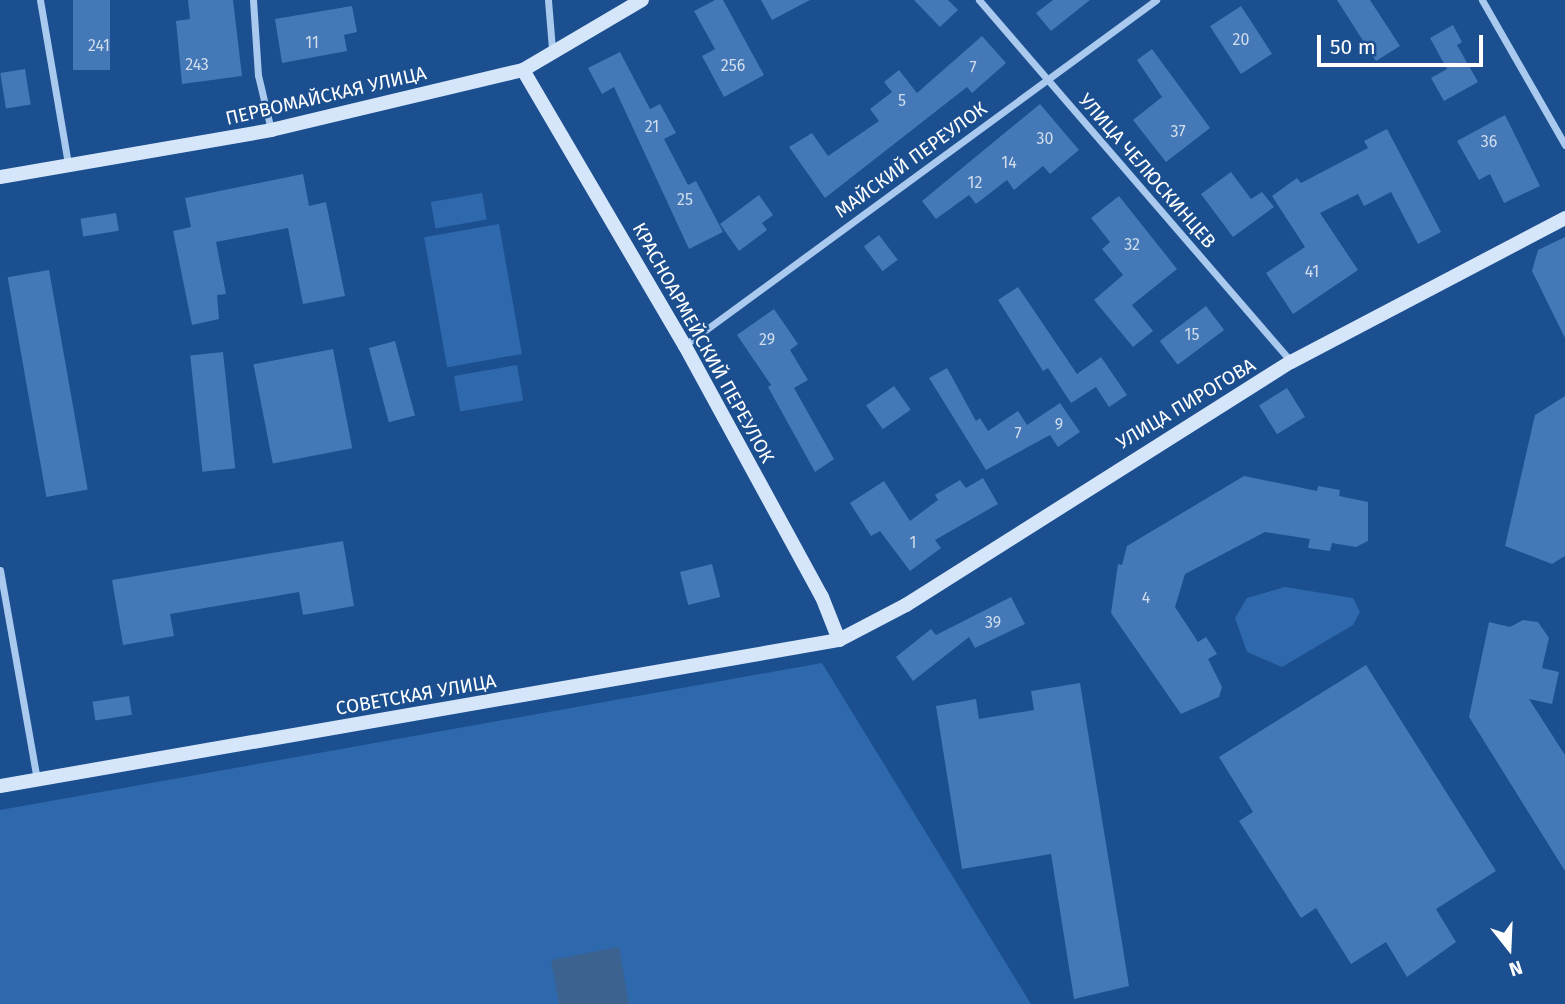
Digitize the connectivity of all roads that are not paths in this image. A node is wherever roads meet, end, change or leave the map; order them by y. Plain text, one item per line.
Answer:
1 (40, 0) edge
2 (254, 0) edge
3 (548, 0) edge
4 (642, 0) edge
5 (979, 0) edge
6 (1156, 0) edge
7 (1482, 0) edge
8 (552, 49) junction
9 (523, 70) junction
10 (1048, 79) junction
11 (271, 130) junction
12 (1565, 145) edge
13 (68, 164) junction
14 (0, 177) edge
15 (1565, 218) edge
16 (685, 345) junction
17 (1291, 362) junction
18 (0, 570) edge
19 (839, 640) junction
20 (37, 779) junction
21 (0, 786) edge

1 - 13 street
2 - 11 street
3 - 8 street
4 - 8 street, ПЕРВОМАЙСКАЯ УЛИЦА
5 - 10 street, УЛИЦА ЧЕЛЮСКИНЦЕВ
6 - 10 street, МАЙСКИЙ ПЕРЕУЛОК
7 - 12 street
8 - 9 street, ПЕРВОМАЙСКАЯ УЛИЦА
9 - 11 street, ПЕРВОМАЙСКАЯ УЛИЦА
9 - 16 street, КРАСНОАРМЕЙСКИЙ ПЕРЕУЛОК
10 - 16 street, МАЙСКИЙ ПЕРЕУЛОК
10 - 17 street, УЛИЦА ЧЕЛЮСКИНЦЕВ
11 - 13 street, ПЕРВОМАЙСКАЯ УЛИЦА
13 - 14 street, ПЕРВОМАЙСКАЯ УЛИЦА
15 - 17 street, УЛИЦА ПИРОГОВА
16 - 19 street, КРАСНОАРМЕЙСКИЙ ПЕРЕУЛОК
17 - 19 street, УЛИЦА ПИРОГОВА
18 - 20 street
19 - 20 street, СОВЕТСКАЯ УЛИЦА
20 - 21 street, СОВЕТСКАЯ УЛИЦА

